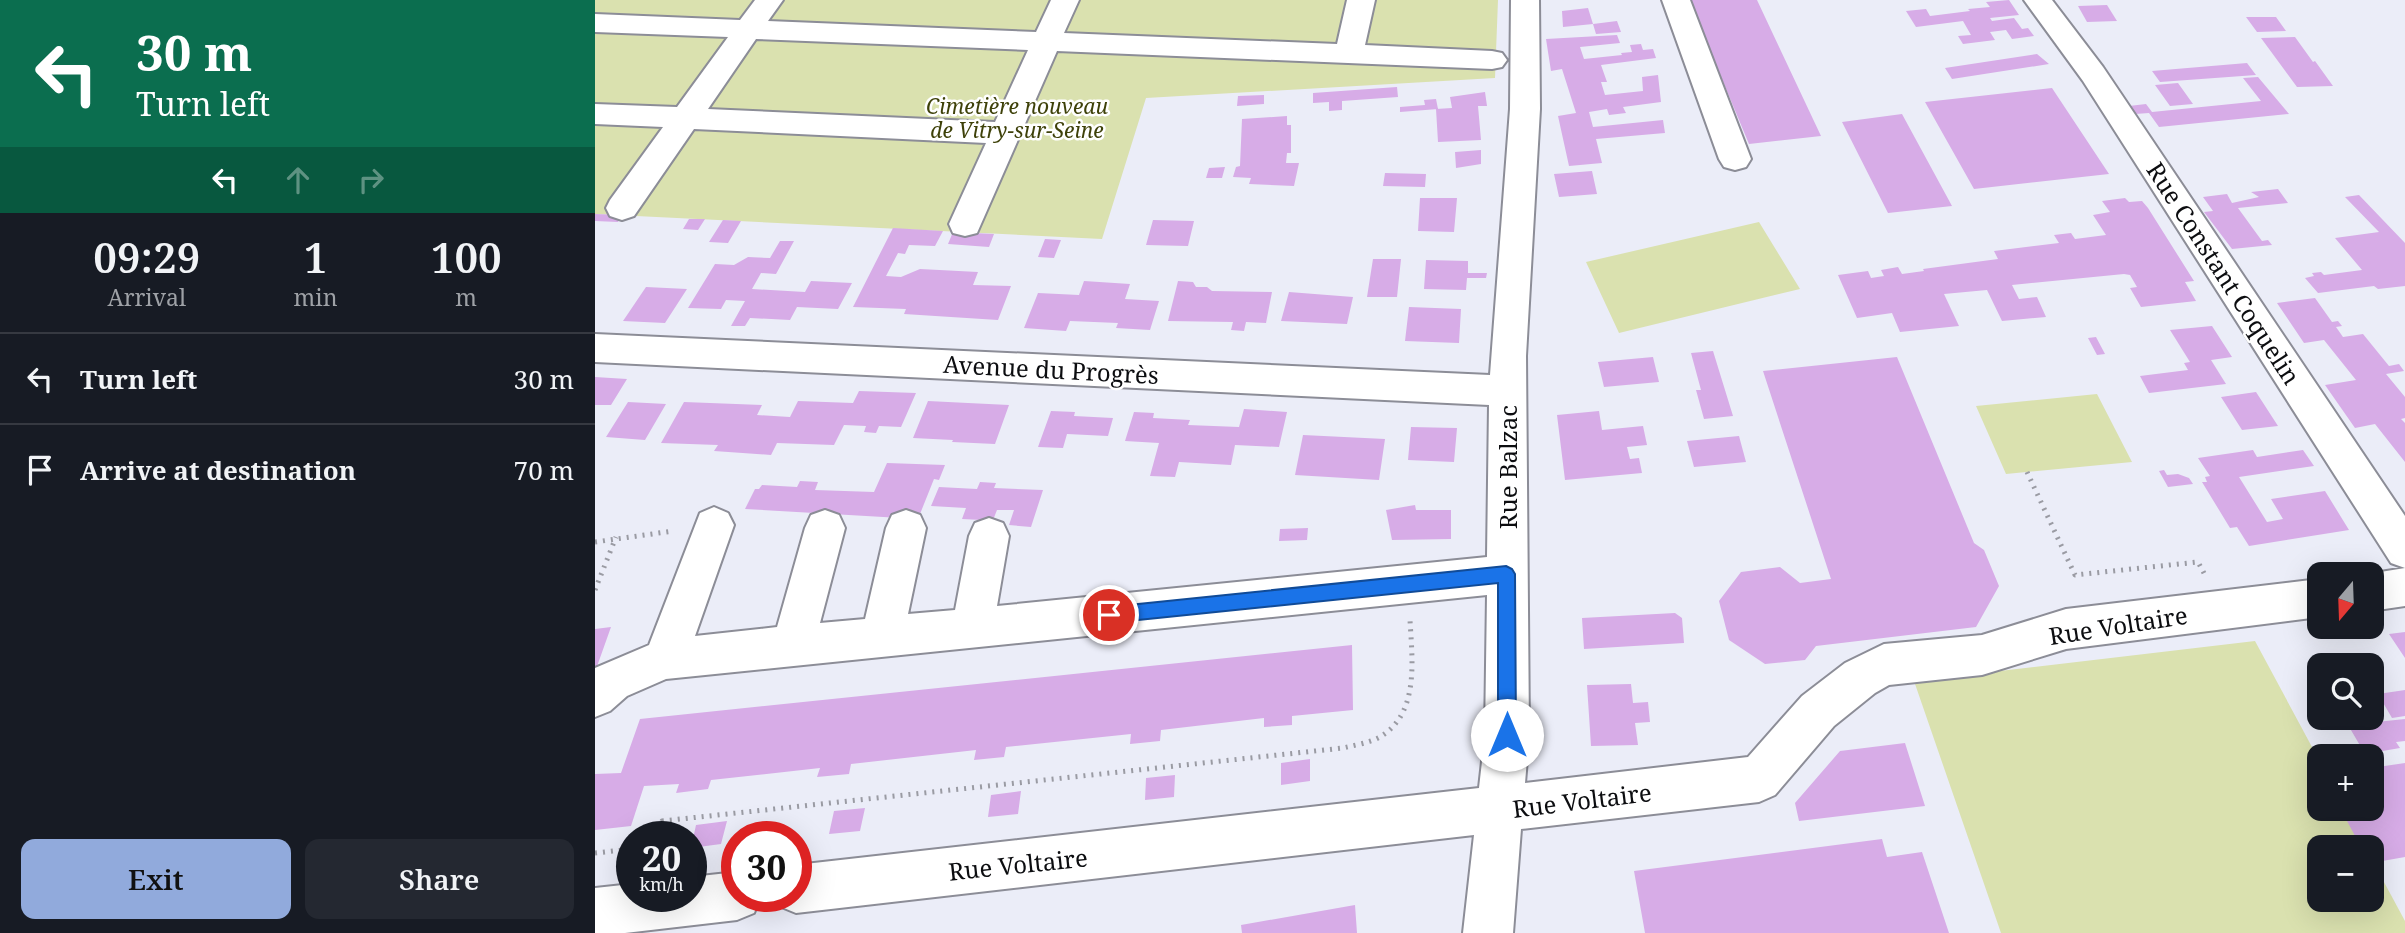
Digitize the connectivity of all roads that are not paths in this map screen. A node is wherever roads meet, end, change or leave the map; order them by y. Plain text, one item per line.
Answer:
1 (769, 0) edge
2 (1065, 0) edge
3 (1361, 0) edge
4 (1525, 0) edge
5 (1676, 0) edge
6 (2038, 0) edge
7 (595, 23) edge
8 (748, 29) junction
9 (1046, 42) junction
10 (1349, 54) junction
11 (1492, 60) dead end
12 (595, 114) edge
13 (684, 118) junction
14 (1007, 133) junction
15 (1735, 159) dead end
16 (622, 208) dead end
17 (965, 224) dead end
18 (595, 348) edge
19 (1507, 391) junction
20 (713, 527) road end
21 (906, 527) dead end
22 (825, 528) dead end
23 (989, 536) dead end
24 (2405, 550) edge
25 (1506, 574) junction
26 (2405, 587) edge
27 (2384, 590) edge
28 (2307, 600) edge
29 (972, 629) junction
30 (882, 638) junction
31 (793, 647) junction
32 (665, 659) junction
33 (595, 696) edge
34 (1500, 810) junction
35 (812, 887) edge
36 (721, 898) edge
37 (595, 912) edge
38 (1488, 933) edge

1 - 8 street
2 - 9 street
3 - 10 street
4 - 19 street, Rue Balzac
5 - 15 street
6 - 24 street, Rue Constant Coquelin
7 - 8 street
8 - 9 street
8 - 13 street
9 - 10 street
9 - 14 street
10 - 11 street
12 - 13 street
13 - 14 street
13 - 16 street
14 - 17 street
18 - 19 street, Avenue du Progrès
19 - 25 street, Rue Balzac
20 - 32 street
21 - 30 street
22 - 31 street
23 - 29 street
25 - 29 street
25 - 34 street, Rue Balzac
26 - 27 street
28 - 34 street, Rue Voltaire
29 - 30 street
30 - 31 street
31 - 32 street
32 - 33 street
34 - 35 street, Rue Voltaire
34 - 38 street, Rue Balzac
36 - 37 street

